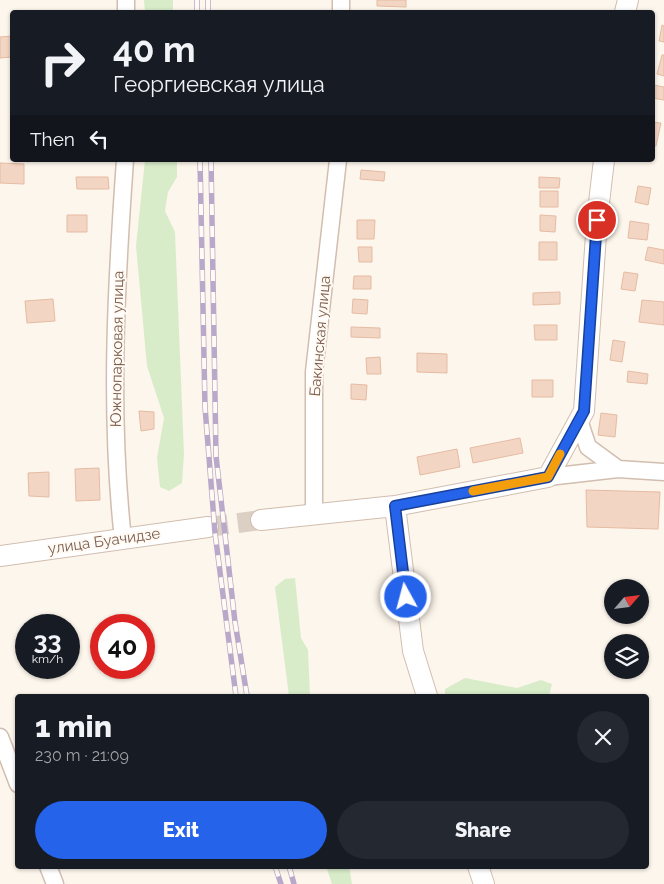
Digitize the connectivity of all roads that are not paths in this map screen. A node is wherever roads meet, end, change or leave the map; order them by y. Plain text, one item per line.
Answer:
1 (125, 162) edge
2 (338, 162) edge
3 (604, 162) edge
4 (579, 420) junction
5 (618, 469) junction
6 (664, 472) edge
7 (548, 477) junction
8 (395, 506) junction
9 (314, 514) junction
10 (261, 520) tunnel mouth
11 (208, 527) tunnel mouth
12 (123, 539) junction
13 (0, 556) edge
14 (426, 694) edge
15 (0, 737) edge
16 (15, 776) edge
17 (49, 869) edge
18 (479, 869) edge
19 (55, 884) edge
20 (484, 884) edge

1 - 12 street, Южнопарковая улица
2 - 9 street, Бакинская улица
3 - 4 street
4 - 5 street
4 - 7 street
5 - 6 street
5 - 7 street
7 - 8 street
8 - 9 street
8 - 14 street
9 - 10 street
11 - 12 street, улица Буачидзе
12 - 13 street, улица Буачидзе
15 - 16 street
17 - 19 street
18 - 20 street

